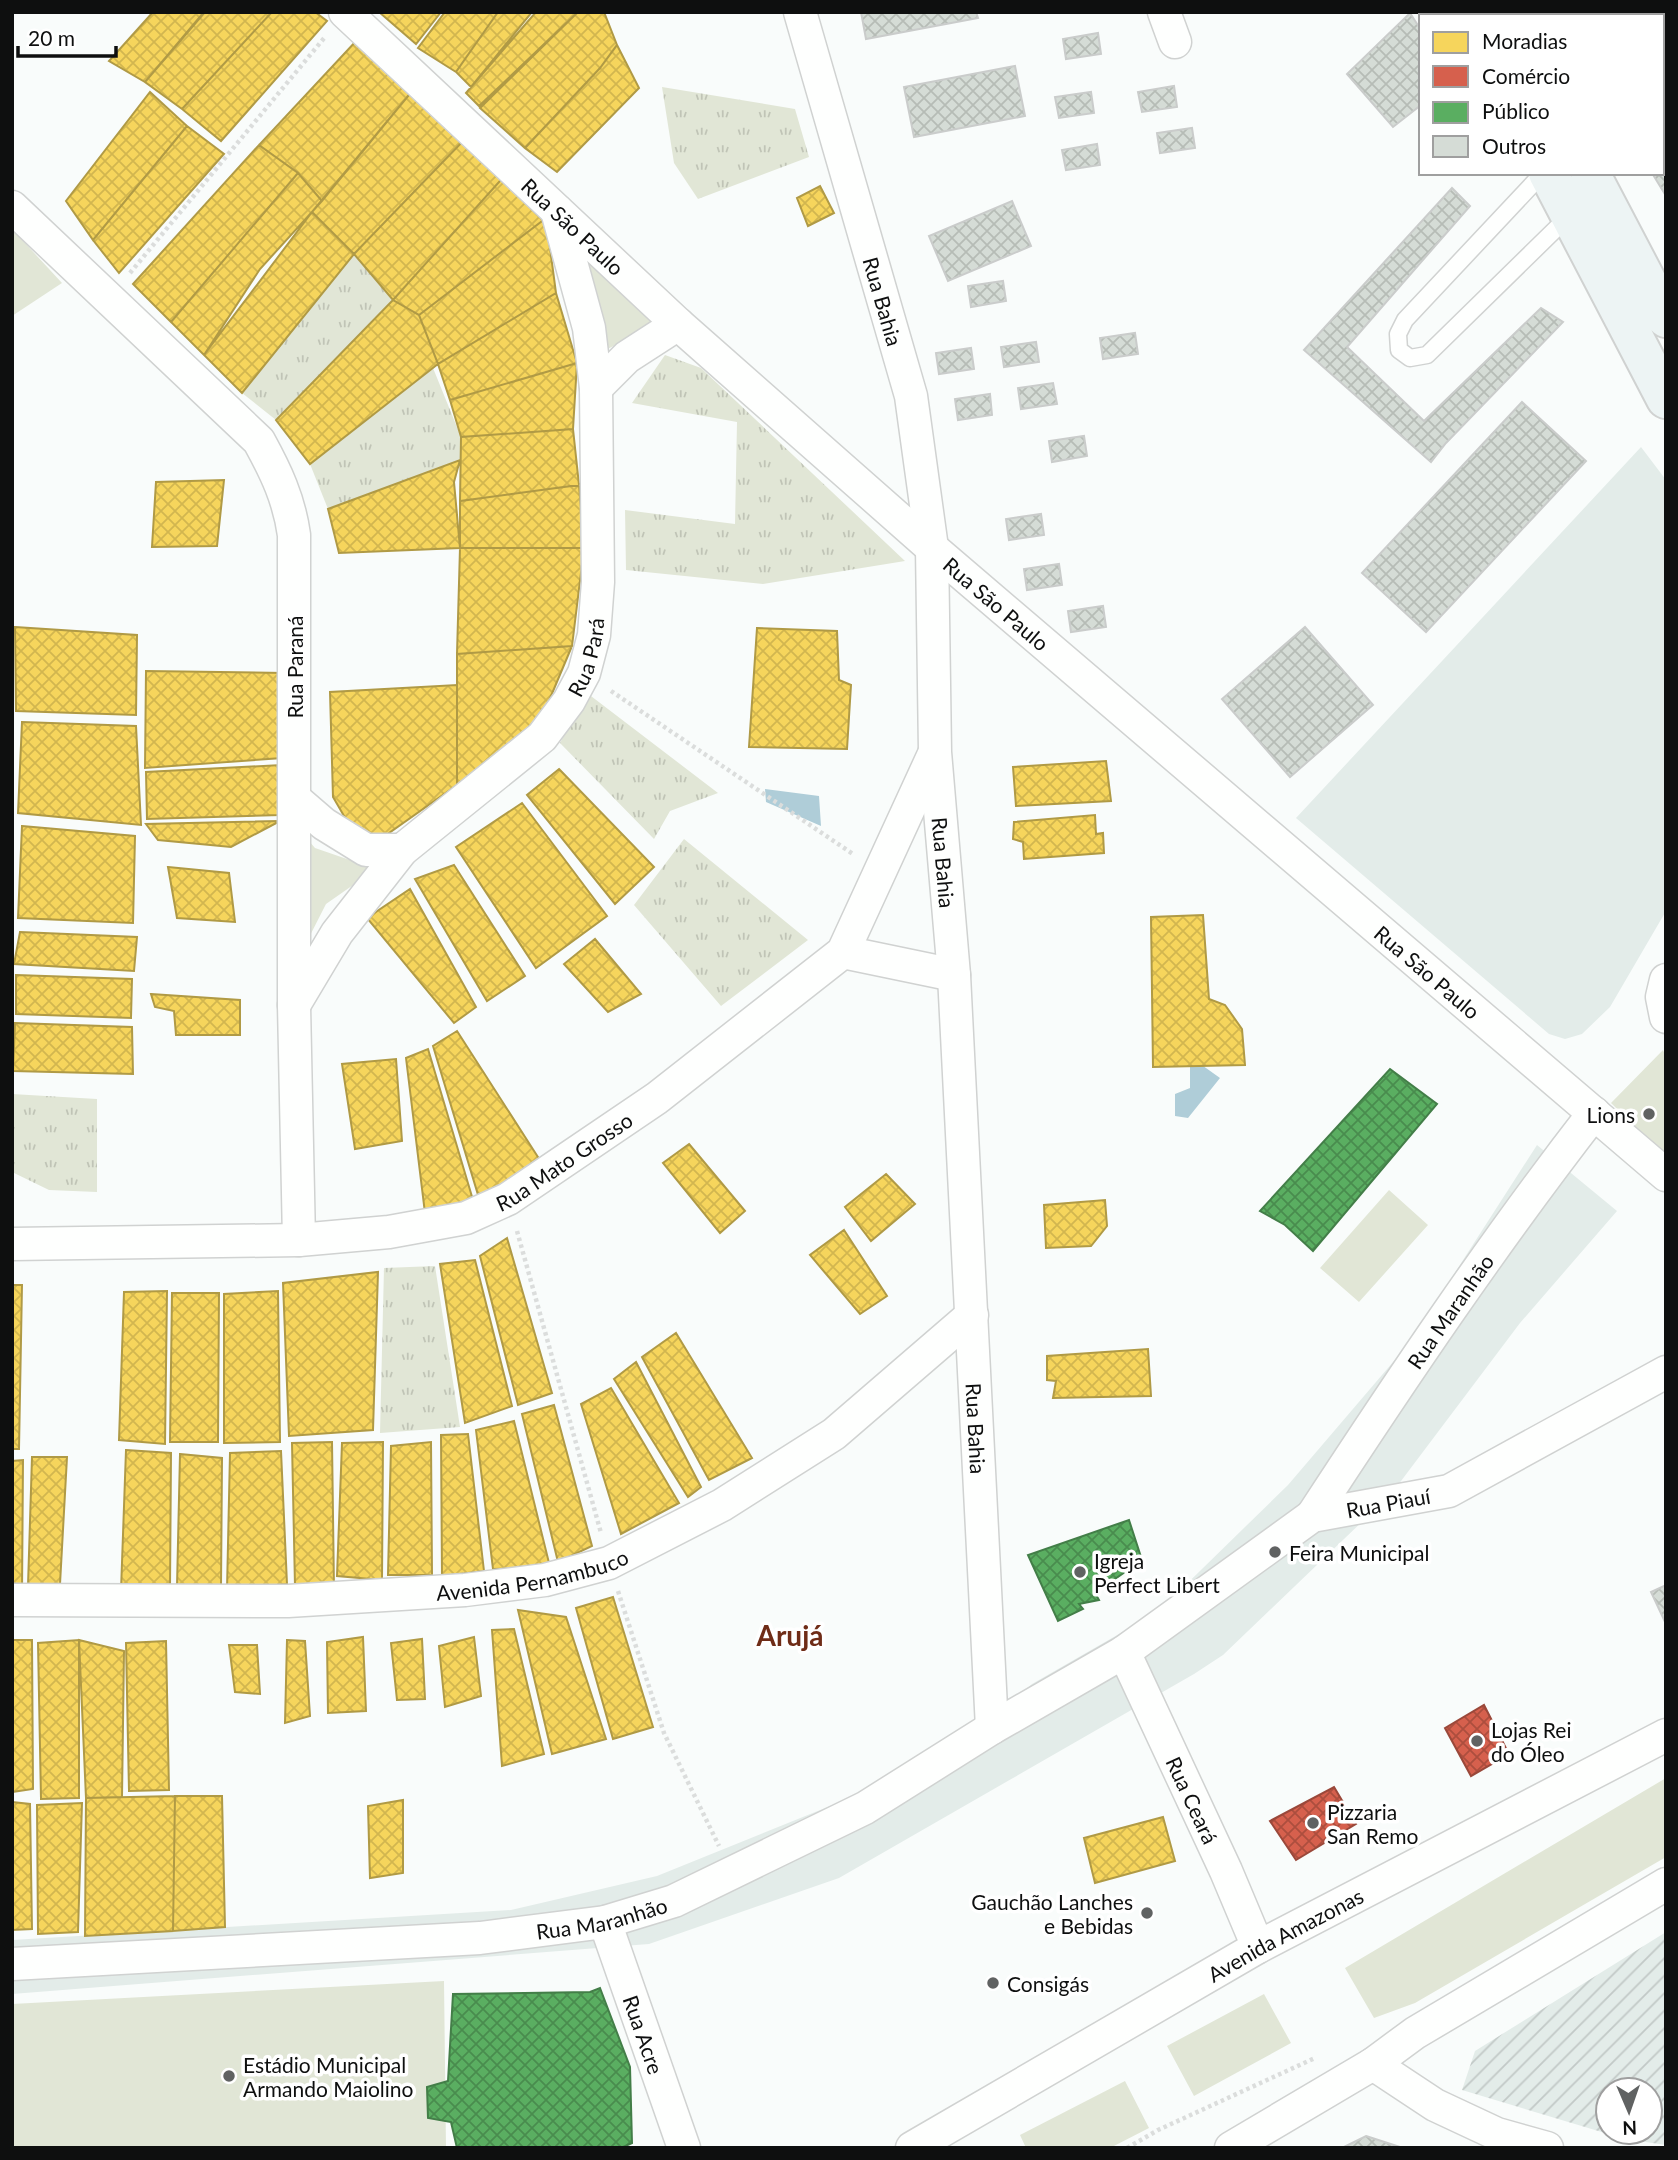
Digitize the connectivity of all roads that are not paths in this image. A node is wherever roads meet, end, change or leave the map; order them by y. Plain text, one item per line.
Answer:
1 (345, 12) edge
2 (800, 12) edge
3 (1164, 12) edge
4 (1175, 42) dead end
5 (1543, 175) edge
6 (1546, 175) edge
7 (1591, 175) edge
8 (12, 208) edge
9 (556, 209) junction
10 (1570, 215) junction
11 (1666, 318) edge
12 (677, 324) junction
13 (596, 388) junction
14 (1666, 399) edge
15 (932, 548) junction
16 (934, 752) junction
17 (295, 799) junction
18 (402, 850) junction
19 (843, 952) junction
20 (954, 975) junction
21 (1666, 980) edge
22 (294, 1005) junction
23 (1666, 1017) edge
24 (1594, 1113) junction
25 (1666, 1175) edge
26 (299, 1240) junction
27 (12, 1244) edge
28 (972, 1315) junction
29 (1666, 1372) edge
30 (1312, 1516) junction
31 (12, 1600) edge
32 (1124, 1652) junction
33 (992, 1728) junction
34 (1666, 1735) edge
35 (1666, 1884) edge
36 (605, 1922) junction
37 (1258, 1947) junction
38 (12, 1964) edge
39 (1373, 2064) junction
40 (684, 2148) edge
41 (912, 2148) edge
42 (1231, 2148) edge
43 (1547, 2148) edge

1 - 9 street, Rua São Paulo
2 - 15 street, Rua Bahia
3 - 4 street
5 - 10 lane
6 - 10 main road
7 - 11 main road
8 - 17 street, Rua Paraná
9 - 12 street, Rua São Paulo
9 - 13 street, Rua Pará
10 - 14 main road
12 - 13 street
12 - 15 street, Rua São Paulo
13 - 18 street, Rua Pará
15 - 16 street, Rua Bahia
15 - 24 street, Rua São Paulo
16 - 19 street, Rua Mato Grosso
16 - 20 street, Rua Bahia
17 - 18 street
17 - 22 street, Rua Paraná
18 - 22 street, Rua Pará
19 - 20 street
19 - 26 street, Rua Mato Grosso
20 - 28 street, Rua Bahia
21 - 23 street
22 - 26 street, Rua Paraná
24 - 25 street, Rua São Paulo
24 - 30 street, Rua Maranhão
26 - 27 street, Rua Mato Grosso
28 - 31 street, Avenida Pernambuco
28 - 33 street, Rua Bahia
29 - 30 street, Rua Piauí
30 - 32 street, Rua Piauí
32 - 33 street, Rua Maranhão
32 - 37 street, Rua Ceará
33 - 36 street, Rua Maranhão
34 - 37 street, Avenida Amazonas
35 - 39 street
36 - 38 street, Rua Maranhão
36 - 40 street, Rua Acre
37 - 41 street, Avenida Amazonas
39 - 42 street
39 - 43 street

